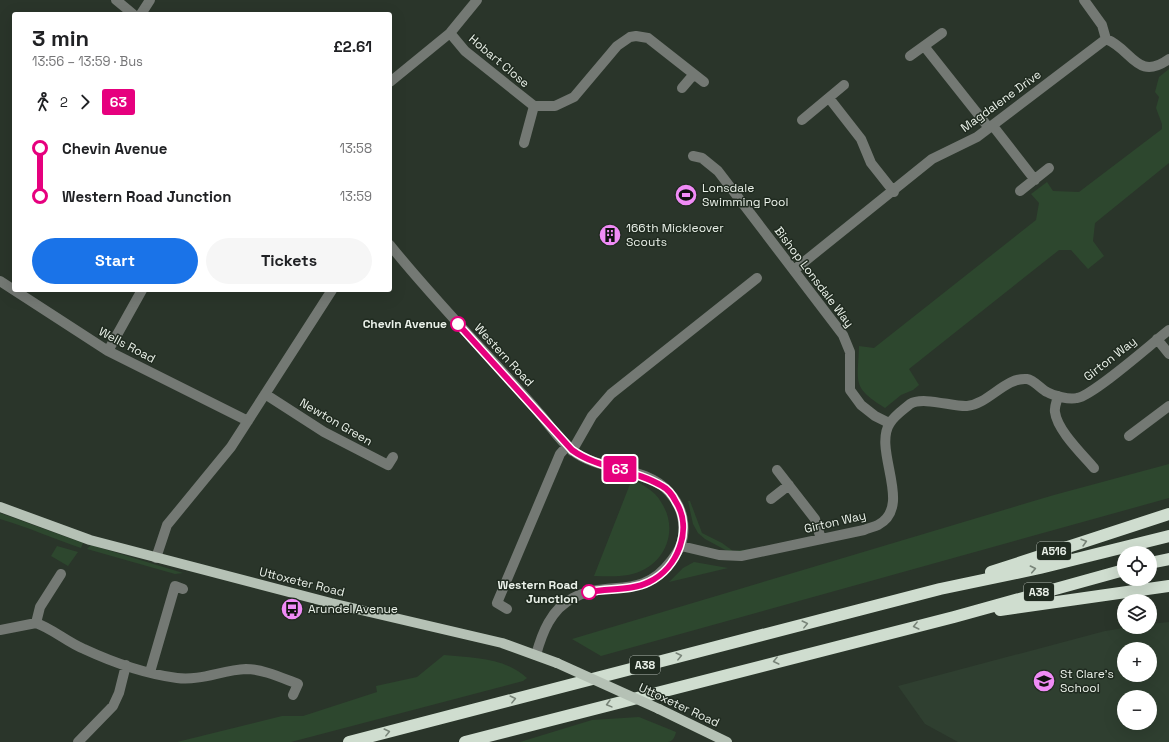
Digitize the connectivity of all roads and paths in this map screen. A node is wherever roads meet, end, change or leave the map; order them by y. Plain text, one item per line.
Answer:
1 (116, 0) edge
2 (150, 0) edge
3 (477, 0) edge
4 (1084, 0) edge
5 (131, 12) edge
6 (142, 12) edge
7 (450, 33) junction
8 (942, 33) dead end
9 (1106, 40) junction
10 (924, 46) junction
11 (910, 56) dead end
12 (1169, 59) edge
13 (694, 74) junction
14 (392, 80) edge
15 (704, 82) dead end
16 (844, 85) dead end
17 (682, 88) dead end
18 (829, 98) junction
19 (534, 106) junction
20 (802, 120) dead end
21 (991, 127) junction
22 (524, 143) dead end
23 (693, 156) dead end
24 (1049, 168) dead end
25 (1035, 180) junction
26 (894, 192) junction
27 (1020, 192) dead end
28 (392, 247) edge
29 (794, 270) junction
30 (757, 278) dead end
31 (0, 281) edge
32 (12, 289) edge
33 (17, 292) edge
34 (141, 292) edge
35 (331, 292) edge
36 (1169, 330) edge
37 (1157, 339) junction
38 (108, 351) junction
39 (1169, 354) edge
40 (265, 394) junction
41 (1058, 396) junction
42 (1169, 406) edge
43 (248, 421) junction
44 (890, 424) junction
45 (1129, 436) dead end
46 (569, 448) junction
47 (393, 457) dead end
48 (1094, 468) dead end
49 (777, 470) dead end
50 (789, 485) junction
51 (771, 499) dead end
52 (0, 508) edge
53 (1169, 514) edge
54 (1169, 536) edge
55 (821, 539) junction
56 (681, 546) junction
57 (156, 558) junction
58 (1169, 559) edge
59 (1157, 562) edge
60 (1117, 572) edge
61 (61, 574) dead end
62 (1169, 586) edge
63 (183, 589) dead end
64 (940, 589) junction
65 (507, 609) dead end
66 (954, 617) junction
67 (36, 623) junction
68 (0, 630) edge
69 (536, 655) junction
70 (126, 665) junction
71 (150, 672) junction
72 (293, 695) dead end
73 (78, 742) edge
74 (349, 742) edge
75 (465, 742) edge
76 (727, 742) edge

1 - 5 street
2 - 6 street
3 - 7 street
4 - 9 street
7 - 14 street
7 - 19 street, Hobart Close
8 - 10 street
9 - 12 street
9 - 21 street, Magdalene Drive
10 - 11 street
10 - 21 street
13 - 15 street
13 - 17 street
13 - 19 street
16 - 18 street
18 - 20 street
18 - 26 street
19 - 22 street
21 - 25 street
21 - 26 street, Magdalene Drive
23 - 29 street, Bishop Lonsdale Way
24 - 25 street
25 - 27 street
26 - 29 street, Magdalene Drive
28 - 46 street, Western Road
29 - 44 street, Bishop Lonsdale Way
30 - 46 street
31 - 32 street, Wells Road
33 - 38 street, Wells Road
34 - 38 street
35 - 40 street
36 - 37 street, Girton Way
37 - 39 street
37 - 41 street, Girton Way
38 - 43 street, Wells Road
40 - 43 street
40 - 47 street, Newton Green
41 - 44 street, Girton Way
41 - 48 street
42 - 45 street
43 - 57 street
44 - 55 street, Girton Way
46 - 56 street, Western Road
46 - 65 street
49 - 50 street
50 - 51 street
50 - 55 street
52 - 57 main road, Uttoxeter Road
64 -> 53 highway, A516
64 -> 54 highway, A38
55 - 56 street, Girton Way
56 - 69 street
57 - 69 main road, Uttoxeter Road
58 - 59 highway
60 - 66 highway, A38
61 - 67 street
62 - 66 highway
63 - 71 street
74 -> 64 highway, A38
66 -> 75 highway, A38
67 - 68 street
67 - 70 street
69 - 76 main road, Uttoxeter Road, bridge
70 - 71 street
70 - 73 street
71 - 72 street

